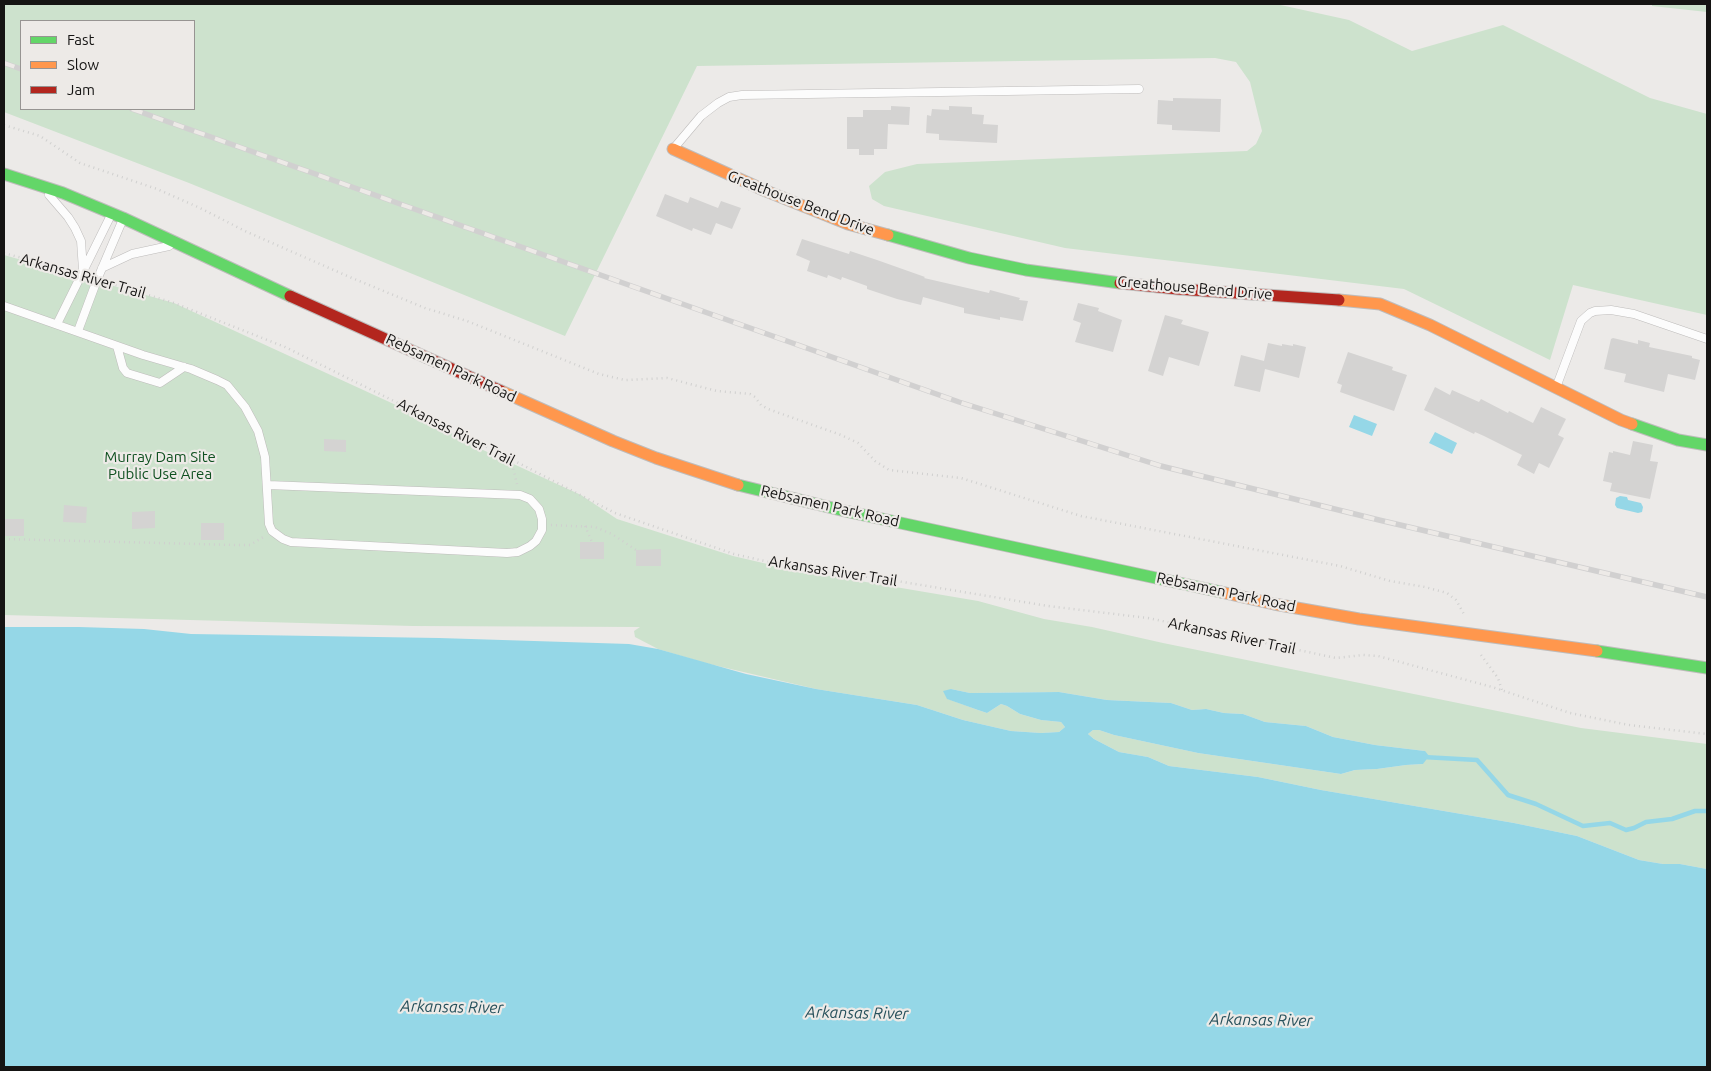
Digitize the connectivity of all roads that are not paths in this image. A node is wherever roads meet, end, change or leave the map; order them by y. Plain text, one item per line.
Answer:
1 (1139, 89) dead end
2 (673, 149) joint
3 (4, 174) edge
4 (41, 186) junction
5 (112, 213) junction
6 (123, 218) junction
7 (180, 245) junction
8 (102, 268) junction
9 (82, 272) junction
10 (4, 306) edge
11 (58, 324) junction
12 (78, 331) junction
13 (1707, 339) edge
14 (117, 346) junction
15 (184, 367) junction
16 (1556, 387) junction
17 (1707, 445) edge
18 (268, 485) junction
19 (1707, 668) edge

1 - 2 lane
2 - 16 street, Greathouse Bend Drive
3 - 4 street, Rebsamen Park Road
4 - 5 street, Rebsamen Park Road
4 - 9 lane
5 - 6 street, Rebsamen Park Road
5 - 9 lane
6 - 7 street, Rebsamen Park Road
6 - 8 lane
7 - 8 lane
7 - 19 street, Rebsamen Park Road
8 - 12 lane
9 - 11 lane
10 - 11 lane
11 - 12 lane
12 - 14 lane
13 - 16 lane
14 - 15 lane
14 - 15 lane
15 - 18 lane
16 - 17 street, Greathouse Bend Drive
18 - 18 lane

